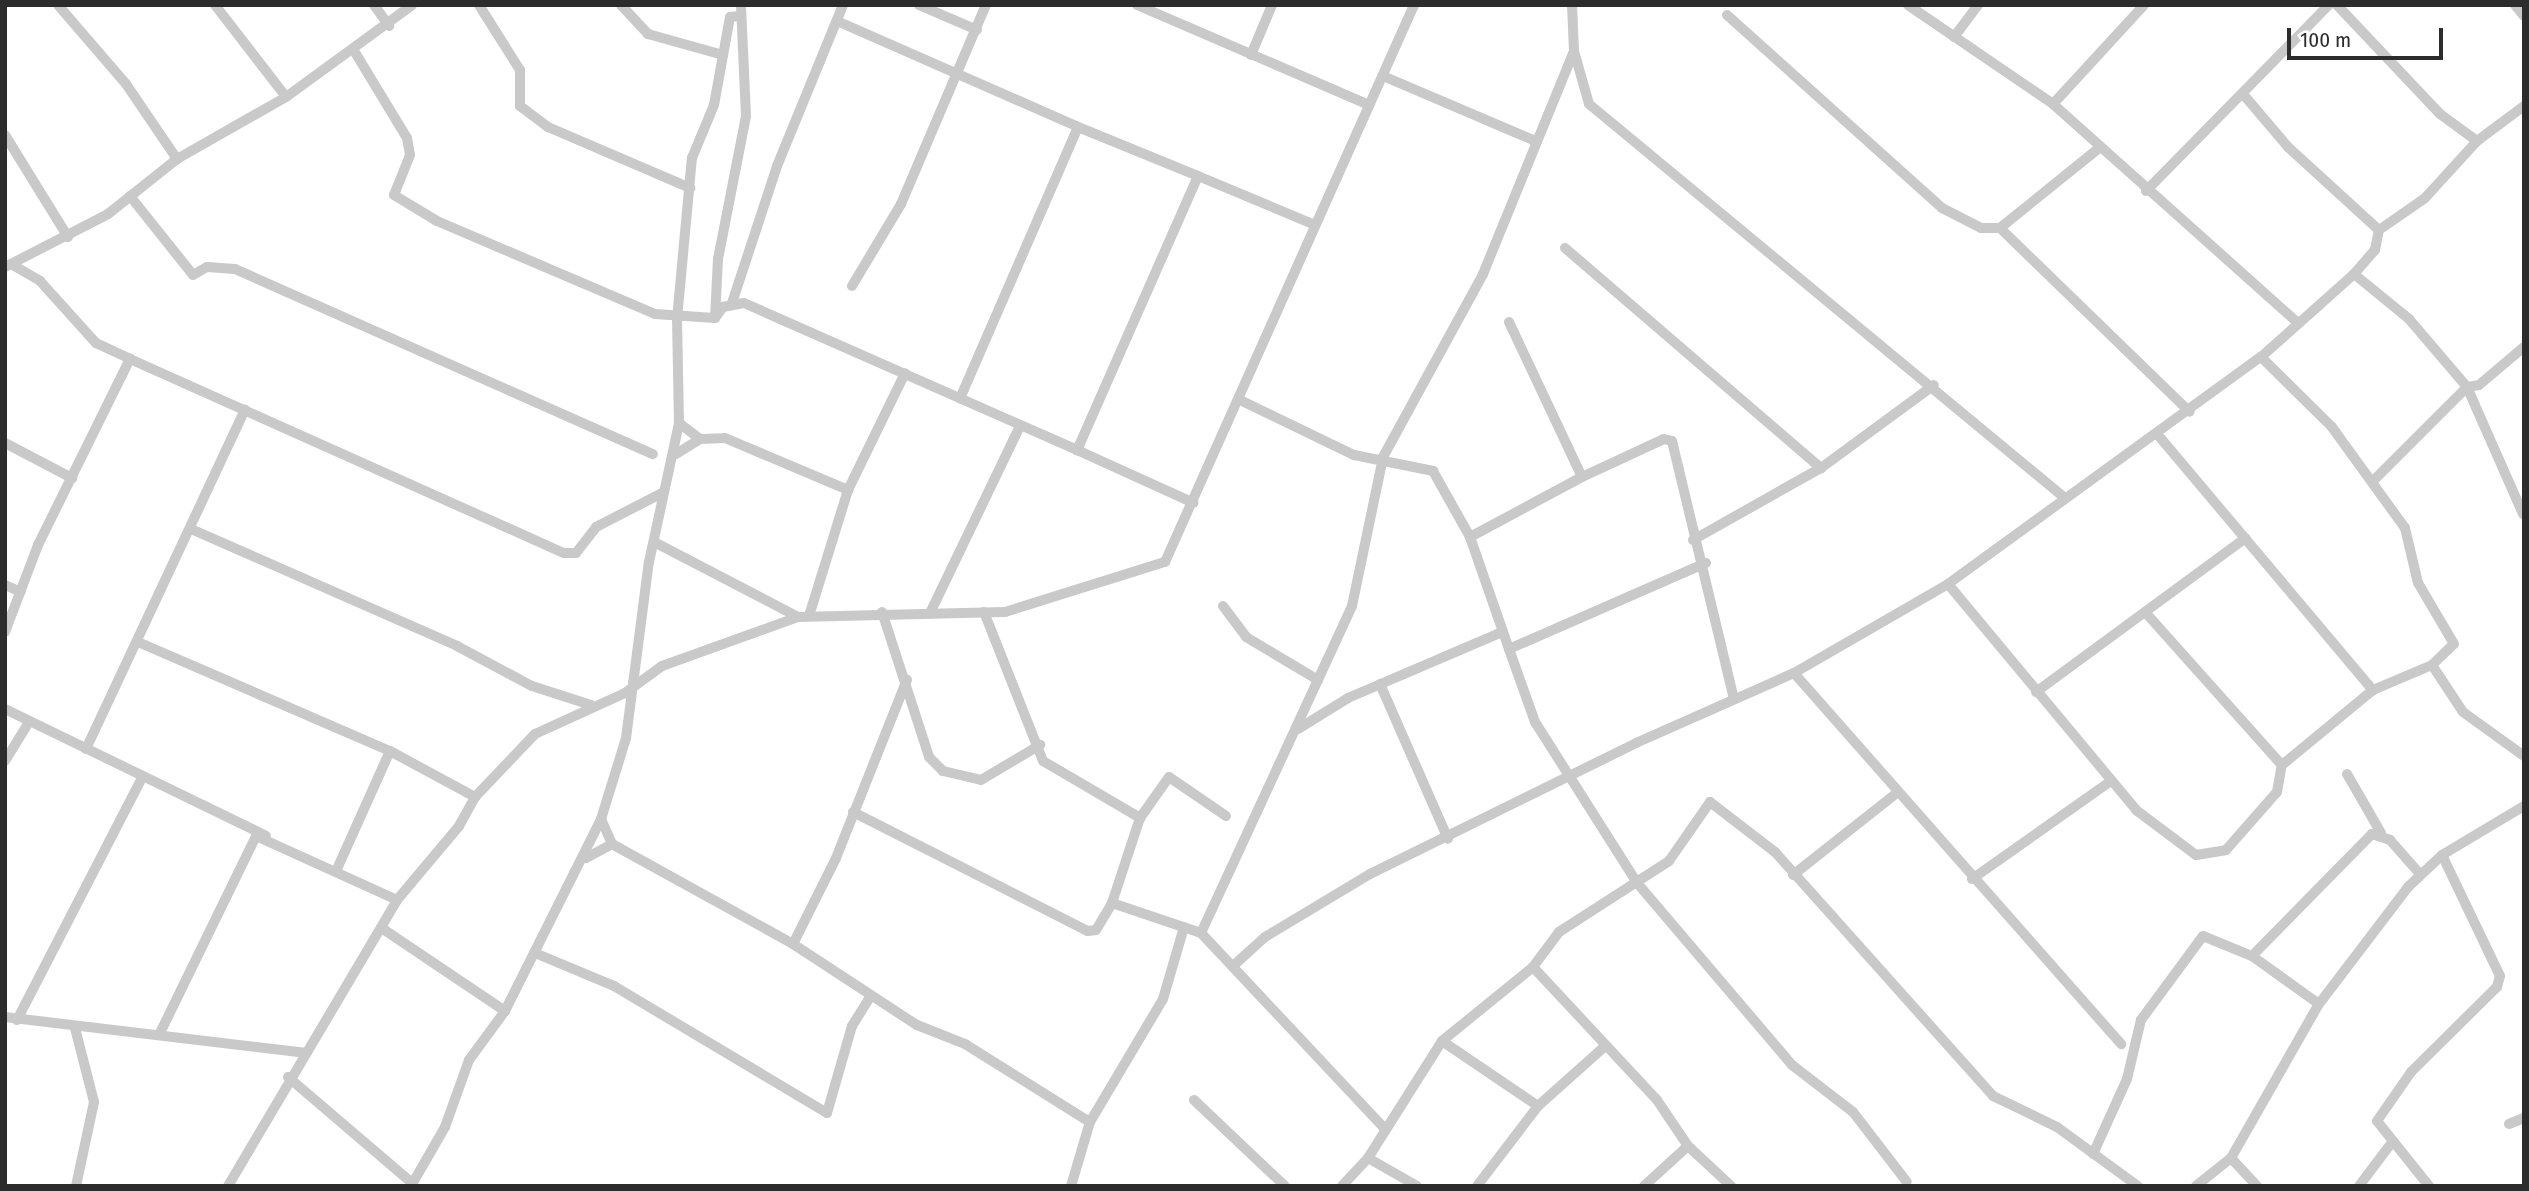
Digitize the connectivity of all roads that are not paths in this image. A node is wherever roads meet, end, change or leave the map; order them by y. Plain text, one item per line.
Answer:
1 (58, 5) edge
2 (215, 5) edge
3 (374, 5) edge
4 (412, 5) edge
5 (479, 5) edge
6 (621, 5) edge
7 (843, 5) edge
8 (919, 5) edge
9 (986, 5) edge
10 (1137, 5) edge
11 (1272, 5) edge
12 (1413, 5) edge
13 (1572, 5) edge
14 (1908, 5) edge
15 (1978, 5) edge
16 (2144, 5) edge
17 (2329, 5) edge
18 (2337, 5) edge
19 (2515, 5) edge
20 (740, 11) edge
21 (1727, 15) dead end
22 (2524, 16) edge
23 (837, 21) junction
24 (389, 26) junction
25 (977, 30) junction
26 (1954, 37) junction
27 (353, 49) junction
28 (1574, 51) junction
29 (723, 55) junction
30 (1251, 55) junction
31 (957, 73) junction
32 (1383, 76) junction
33 (2243, 94) junction
34 (286, 97) junction
35 (2053, 104) junction
36 (1369, 105) junction
37 (2524, 106) edge
38 (1078, 127) junction
39 (5, 135) edge
40 (1533, 140) junction
41 (2477, 141) junction
42 (2099, 148) junction
43 (177, 159) junction
44 (1198, 176) junction
45 (690, 188) junction
46 (2146, 191) junction
47 (130, 195) junction
48 (1313, 224) junction
49 (2000, 228) junction
50 (2379, 230) junction
51 (68, 237) junction
52 (1565, 248) dead end
53 (8, 266) edge
54 (2354, 274) junction
55 (852, 286) dead end
56 (732, 303) junction
57 (715, 318) junction
58 (677, 319) junction
59 (1509, 322) dead end
60 (2297, 322) junction
61 (2524, 347) edge
62 (2261, 357) junction
63 (130, 359) junction
64 (905, 373) junction
65 (1934, 385) junction
66 (2467, 387) junction
67 (960, 398) junction
68 (1240, 400) junction
69 (245, 409) junction
70 (2190, 412) junction
71 (680, 423) junction
72 (1020, 426) junction
73 (2158, 435) junction
74 (700, 439) junction
75 (5, 443) edge
76 (1077, 450) junction
77 (653, 454) dead end
78 (676, 454) junction
79 (1383, 457) junction
80 (1821, 468) junction
81 (1582, 477) junction
82 (72, 478) junction
83 (2373, 481) junction
84 (848, 490) junction
85 (664, 492) junction
86 (2065, 498) junction
87 (1194, 503) junction
88 (2523, 514) edge
89 (191, 529) junction
90 (1470, 537) junction
91 (2246, 538) junction
92 (1693, 540) junction
93 (656, 543) junction
94 (1706, 563) junction
95 (1948, 584) junction
96 (5, 586) edge
97 (21, 592) junction
98 (1223, 606) dead end
99 (931, 611) junction
100 (881, 612) junction
101 (984, 612) junction
102 (2145, 612) junction
103 (804, 617) junction
104 (5, 632) edge
105 (1502, 632) junction
106 (138, 642) junction
107 (1509, 649) junction
108 (2432, 665) junction
109 (1794, 673) junction
110 (906, 680) junction
111 (1318, 680) junction
112 (1380, 684) junction
113 (633, 686) junction
114 (2373, 690) junction
115 (2036, 692) junction
116 (1734, 699) junction
117 (591, 705) junction
118 (5, 709) edge
119 (29, 722) junction
120 (1298, 729) junction
121 (1040, 745) junction
122 (86, 749) junction
123 (390, 751) junction
124 (2524, 756) edge
125 (5, 761) edge
126 (2282, 765) junction
127 (2347, 774) dead end
128 (1569, 778) junction
129 (141, 780) junction
130 (2111, 781) junction
131 (1898, 792) junction
132 (475, 797) junction
133 (2524, 806) edge
134 (853, 813) junction
135 (1226, 816) dead end
136 (1140, 818) junction
137 (601, 819) junction
138 (2381, 833) junction
139 (256, 836) junction
140 (1448, 839) junction
141 (612, 844) junction
142 (2442, 855) junction
143 (586, 858) junction
144 (337, 869) junction
145 (2420, 874) junction
146 (1793, 875) junction
147 (1972, 879) junction
148 (1637, 884) junction
149 (397, 900) junction
150 (1112, 903) junction
151 (1184, 927) junction
152 (383, 929) junction
153 (1201, 933) junction
154 (793, 944) junction
155 (535, 953) junction
156 (2252, 956) junction
157 (1233, 966) junction
158 (1533, 967) junction
159 (870, 997) junction
160 (2319, 1004) junction
161 (505, 1011) junction
162 (5, 1017) edge
163 (17, 1020) junction
164 (75, 1028) junction
165 (160, 1033) junction
166 (1442, 1041) junction
167 (2121, 1044) dead end
168 (1604, 1047) junction
169 (305, 1053) junction
170 (288, 1077) junction
171 (1194, 1100) dead end
172 (1538, 1106) junction
173 (2524, 1118) edge
174 (1090, 1122) junction
175 (2509, 1124) dead end
176 (1384, 1128) junction
177 (2390, 1145) junction
178 (1688, 1146) junction
179 (2093, 1154) junction
180 (1368, 1158) junction
181 (2231, 1158) junction
182 (1907, 1182) dead end
183 (411, 1184) edge
184 (76, 1186) edge
185 (228, 1186) edge
186 (1071, 1186) edge
187 (1285, 1186) edge
188 (1342, 1186) edge
189 (1417, 1186) edge
190 (1477, 1186) edge
191 (1644, 1186) edge
192 (1731, 1186) edge
193 (2137, 1186) edge
194 (2196, 1186) edge
195 (2257, 1186) edge
196 (2359, 1186) edge
197 (2429, 1186) edge

1 - 43 street
2 - 34 street
3 - 24 street
4 - 24 street
5 - 45 street
6 - 29 street
7 - 23 street
8 - 25 street
9 - 25 street
10 - 30 street
11 - 30 street
12 - 32 street
13 - 28 street
14 - 26 street
15 - 26 street
16 - 35 street
17 - 33 street
18 - 41 street
19 - 22 street
20 - 29 street
20 - 57 street
21 - 49 street
23 - 31 street
23 - 56 street
24 - 27 street
25 - 31 street
26 - 35 street
27 - 34 street
27 - 58 street
28 - 40 street
28 - 65 street
29 - 45 street
30 - 36 street
31 - 38 street
31 - 55 street
32 - 36 street
32 - 40 street
33 - 46 street
33 - 50 street
34 - 43 street
35 - 42 street
36 - 48 street
37 - 41 street
38 - 44 street
38 - 67 street
39 - 51 street
40 - 79 street
41 - 50 street
42 - 46 street
42 - 49 street
43 - 47 street
44 - 48 street
44 - 76 street
45 - 58 street
46 - 60 street
47 - 51 street
47 - 77 street
48 - 68 street
49 - 70 street
50 - 54 street
51 - 53 street
52 - 80 street
53 - 63 street
54 - 60 street
54 - 66 street
56 - 57 street
56 - 64 street
57 - 58 street
58 - 71 street
59 - 81 street
60 - 62 street
61 - 66 street
62 - 70 street
62 - 83 street
63 - 69 street
63 - 82 street
64 - 67 street
64 - 84 street
65 - 80 street
65 - 86 street
66 - 83 street
66 - 88 street
67 - 72 street
68 - 79 street
68 - 87 street
69 - 85 street
69 - 89 street
70 - 73 street
71 - 74 street
71 - 78 street
72 - 76 street
72 - 99 street
73 - 86 street
73 - 91 street
74 - 78 street
74 - 84 street
75 - 82 street
76 - 87 street
78 - 85 street
79 - 90 street
79 - 111 street
80 - 92 street
81 - 90 street
81 - 92 street
82 - 97 street
83 - 108 street
84 - 103 street
85 - 93 street
86 - 95 street
87 - 101 street
89 - 106 street
89 - 117 street
90 - 105 street
91 - 102 street
91 - 114 street
92 - 94 street
93 - 103 street
93 - 113 street
94 - 107 street
94 - 116 street
95 - 109 street
95 - 115 street
96 - 97 street
97 - 104 street
98 - 111 street
99 - 100 street
99 - 101 street
100 - 103 street
100 - 110 street
101 - 121 street
102 - 115 street
102 - 126 street
103 - 113 street
105 - 107 street
105 - 112 street
106 - 122 street
106 - 123 street
107 - 128 street
108 - 114 street
108 - 124 street
109 - 116 street
109 - 131 street
110 - 121 street
110 - 134 street
111 - 120 street
112 - 120 street
112 - 140 street
113 - 117 street
113 - 137 street
114 - 126 street
115 - 130 street
116 - 128 street
117 - 132 street
118 - 119 street
119 - 122 street
119 - 125 street
120 - 153 street
121 - 136 street
122 - 129 street
123 - 132 street
123 - 144 street
126 - 130 street
127 - 138 street
128 - 140 street
128 - 148 street
129 - 139 street
129 - 163 street
130 - 147 street
131 - 146 street
131 - 147 street
132 - 149 street
133 - 142 street
134 - 150 street
134 - 154 street
135 - 136 street
136 - 150 street
137 - 141 street
137 - 143 street
138 - 145 street
138 - 156 street
139 - 144 street
139 - 165 street
140 - 157 street
141 - 143 street
141 - 154 street
142 - 145 street
142 - 177 street
143 - 155 street
144 - 149 street
145 - 160 street
146 - 148 street
146 - 179 street
147 - 167 street
148 - 158 street
148 - 182 street
149 - 152 street
150 - 151 street
151 - 153 street
151 - 174 street
152 - 161 street
152 - 169 street
153 - 157 street
154 - 159 street
155 - 159 street
155 - 161 street
156 - 160 street
156 - 179 street
157 - 176 street
158 - 166 street
158 - 168 street
159 - 174 street
160 - 181 street
161 - 183 street
162 - 163 street
163 - 164 street
164 - 165 street
164 - 184 street
165 - 169 street
166 - 172 street
166 - 176 street
168 - 172 street
168 - 178 street
169 - 170 street
170 - 183 street
170 - 185 street
171 - 187 street
172 - 190 street
173 - 175 street
174 - 186 street
176 - 180 street
177 - 196 street
177 - 197 street
178 - 191 street
178 - 192 street
179 - 193 street
180 - 188 street
180 - 189 street
181 - 194 street
181 - 195 street

